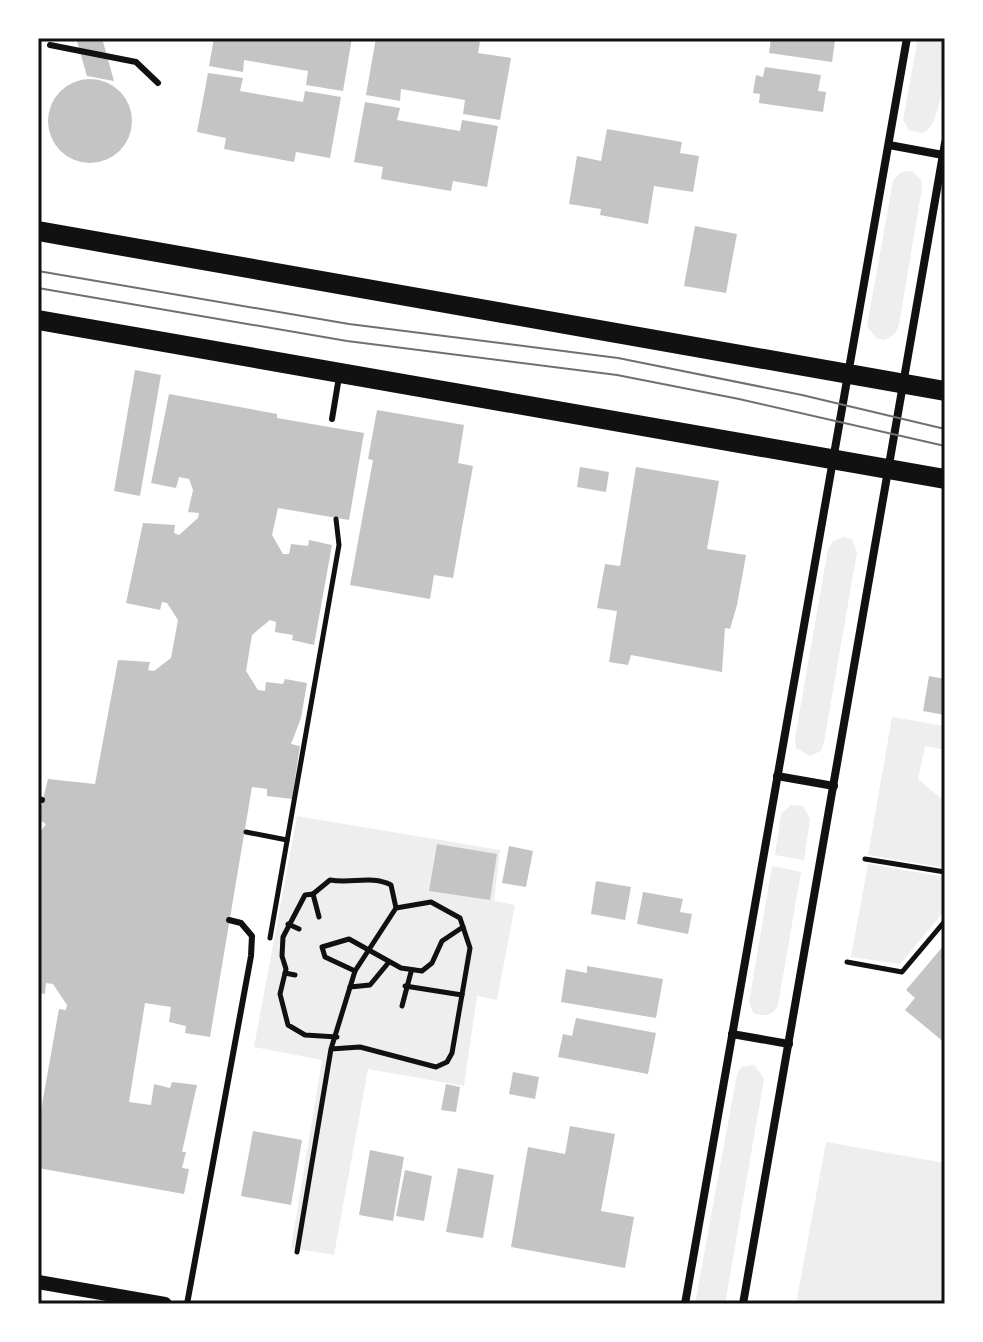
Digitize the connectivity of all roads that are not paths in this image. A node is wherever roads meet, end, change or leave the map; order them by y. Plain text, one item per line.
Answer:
1 (907, 38) edge
2 (50, 45) dead end
3 (158, 83) dead end
4 (945, 143) edge
5 (889, 145) junction
6 (943, 155) junction
7 (38, 231) edge
8 (38, 320) edge
9 (849, 371) junction
10 (340, 374) junction
11 (903, 382) junction
12 (945, 391) edge
13 (332, 419) dead end
14 (833, 459) junction
15 (889, 469) junction
16 (945, 479) edge
17 (777, 776) junction
18 (834, 786) junction
19 (229, 920) dead end
20 (732, 1034) junction
21 (789, 1044) junction
22 (38, 1282) edge
23 (165, 1304) edge
24 (187, 1304) edge
25 (685, 1304) edge
26 (743, 1304) edge

1 - 5 street
2 - 3 lane
4 - 6 street
5 - 6 street
5 - 9 street
6 - 11 street
7 - 9 main road
8 - 10 main road
9 - 11 main road
9 - 14 street
10 - 13 lane
10 - 14 main road
11 - 12 main road
11 - 15 street
14 - 15 main road
14 - 17 street
15 - 16 main road
15 - 18 street
17 - 18 street
17 - 20 street
18 - 21 street
19 - 24 lane
20 - 21 street
20 - 25 street
21 - 26 street
22 - 23 street

